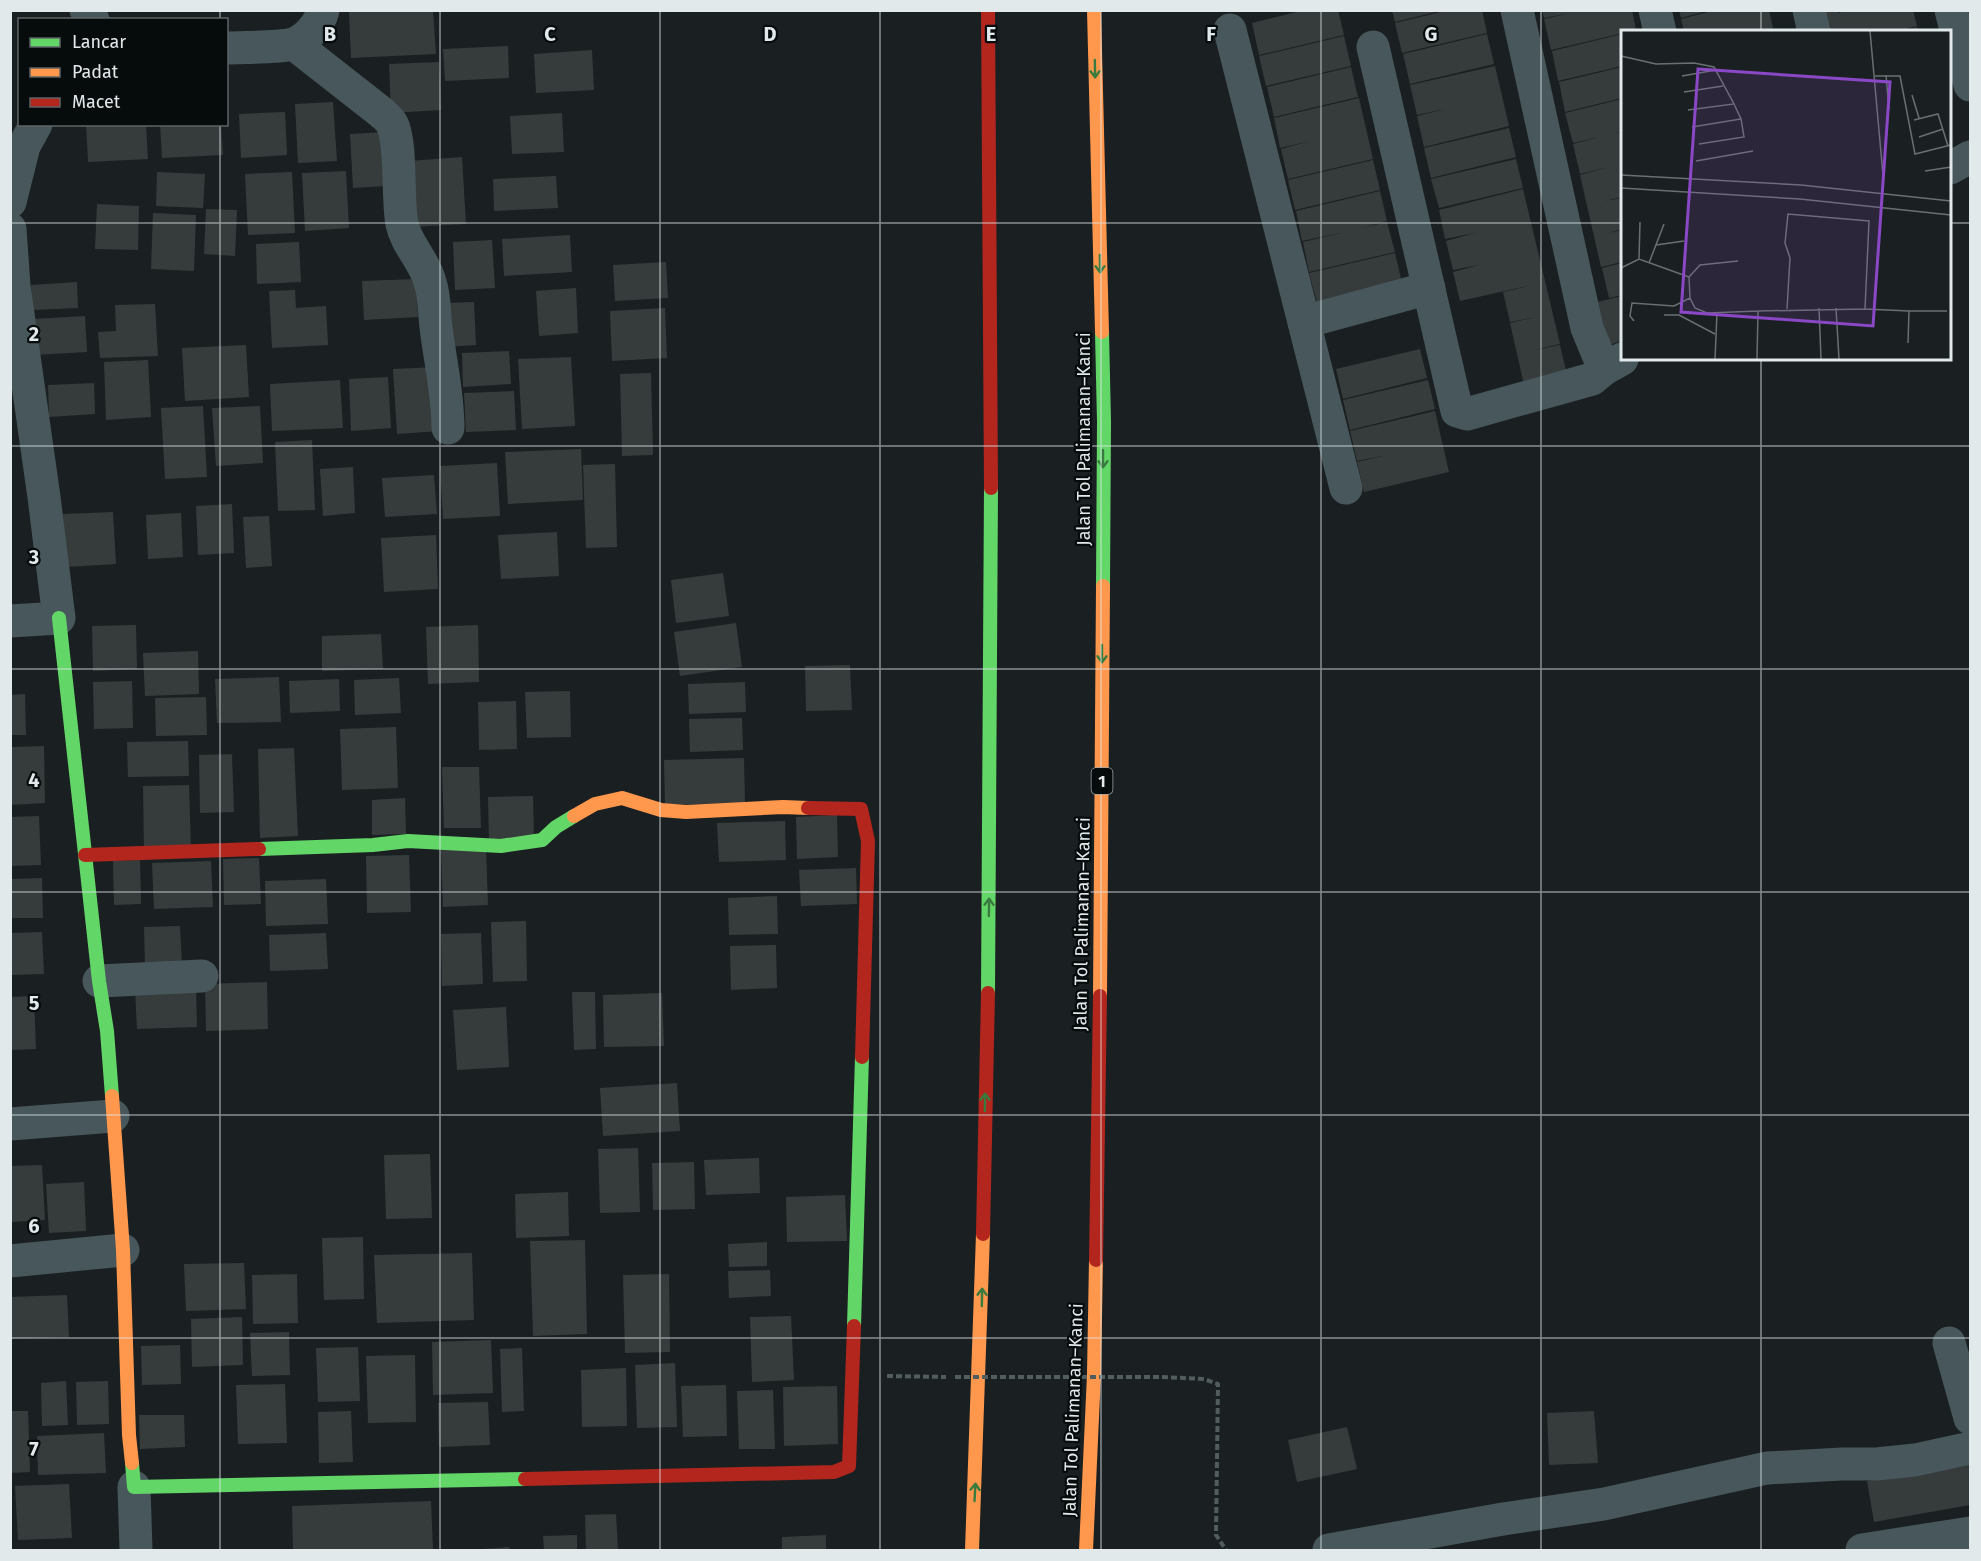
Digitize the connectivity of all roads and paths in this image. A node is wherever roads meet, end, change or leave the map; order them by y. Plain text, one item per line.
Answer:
1 (323, 10) edge
2 (988, 10) edge
3 (1094, 10) edge
4 (1517, 10) edge
5 (1655, 10) edge
6 (1809, 10) edge
7 (1951, 10) edge
8 (1230, 30) dead end
9 (1660, 30) edge
10 (1814, 30) edge
11 (294, 44) junction
12 (1373, 47) dead end
13 (228, 48) edge
14 (1971, 85) edge
15 (35, 126) edge
16 (1971, 156) edge
17 (1951, 167) edge
18 (10, 202) edge
19 (10, 229) edge
20 (12, 285) edge
21 (1429, 288) junction
22 (1304, 322) junction
23 (1613, 364) edge
24 (448, 428) dead end
25 (1346, 488) dead end
26 (58, 618) junction
27 (10, 621) edge
28 (84, 855) junction
29 (202, 976) dead end
30 (99, 981) junction
31 (113, 1116) junction
32 (10, 1124) edge
33 (123, 1250) junction
34 (10, 1261) edge
35 (1949, 1343) dead end
36 (956, 1377) dead end
37 (1971, 1418) edge
38 (1971, 1448) edge
39 (134, 1487) junction
40 (1971, 1533) edge
41 (136, 1551) edge
42 (972, 1551) edge
43 (1086, 1551) edge
44 (1226, 1551) edge
45 (1329, 1551) edge
46 (1862, 1551) edge

1 - 11 street
42 -> 2 main road
3 -> 43 main road, Jalan Tol Palimanan–Kanci / 1
4 - 23 street
5 - 9 street
6 - 10 street
7 - 14 street
8 - 22 street
11 - 13 street
11 - 24 street
12 - 21 street
15 - 18 street
16 - 17 street
19 - 20 street
20 - 26 street
21 - 22 street
21 - 23 street
22 - 25 street
26 - 27 street
26 - 28 main road
28 - 30 main road
28 - 39 main road
29 - 30 street
30 - 31 main road
31 - 32 street
31 - 33 main road
33 - 34 street
33 - 39 main road
35 - 37 street
36 - 44 path, bridge
38 - 45 street
39 - 41 street
40 - 46 street

